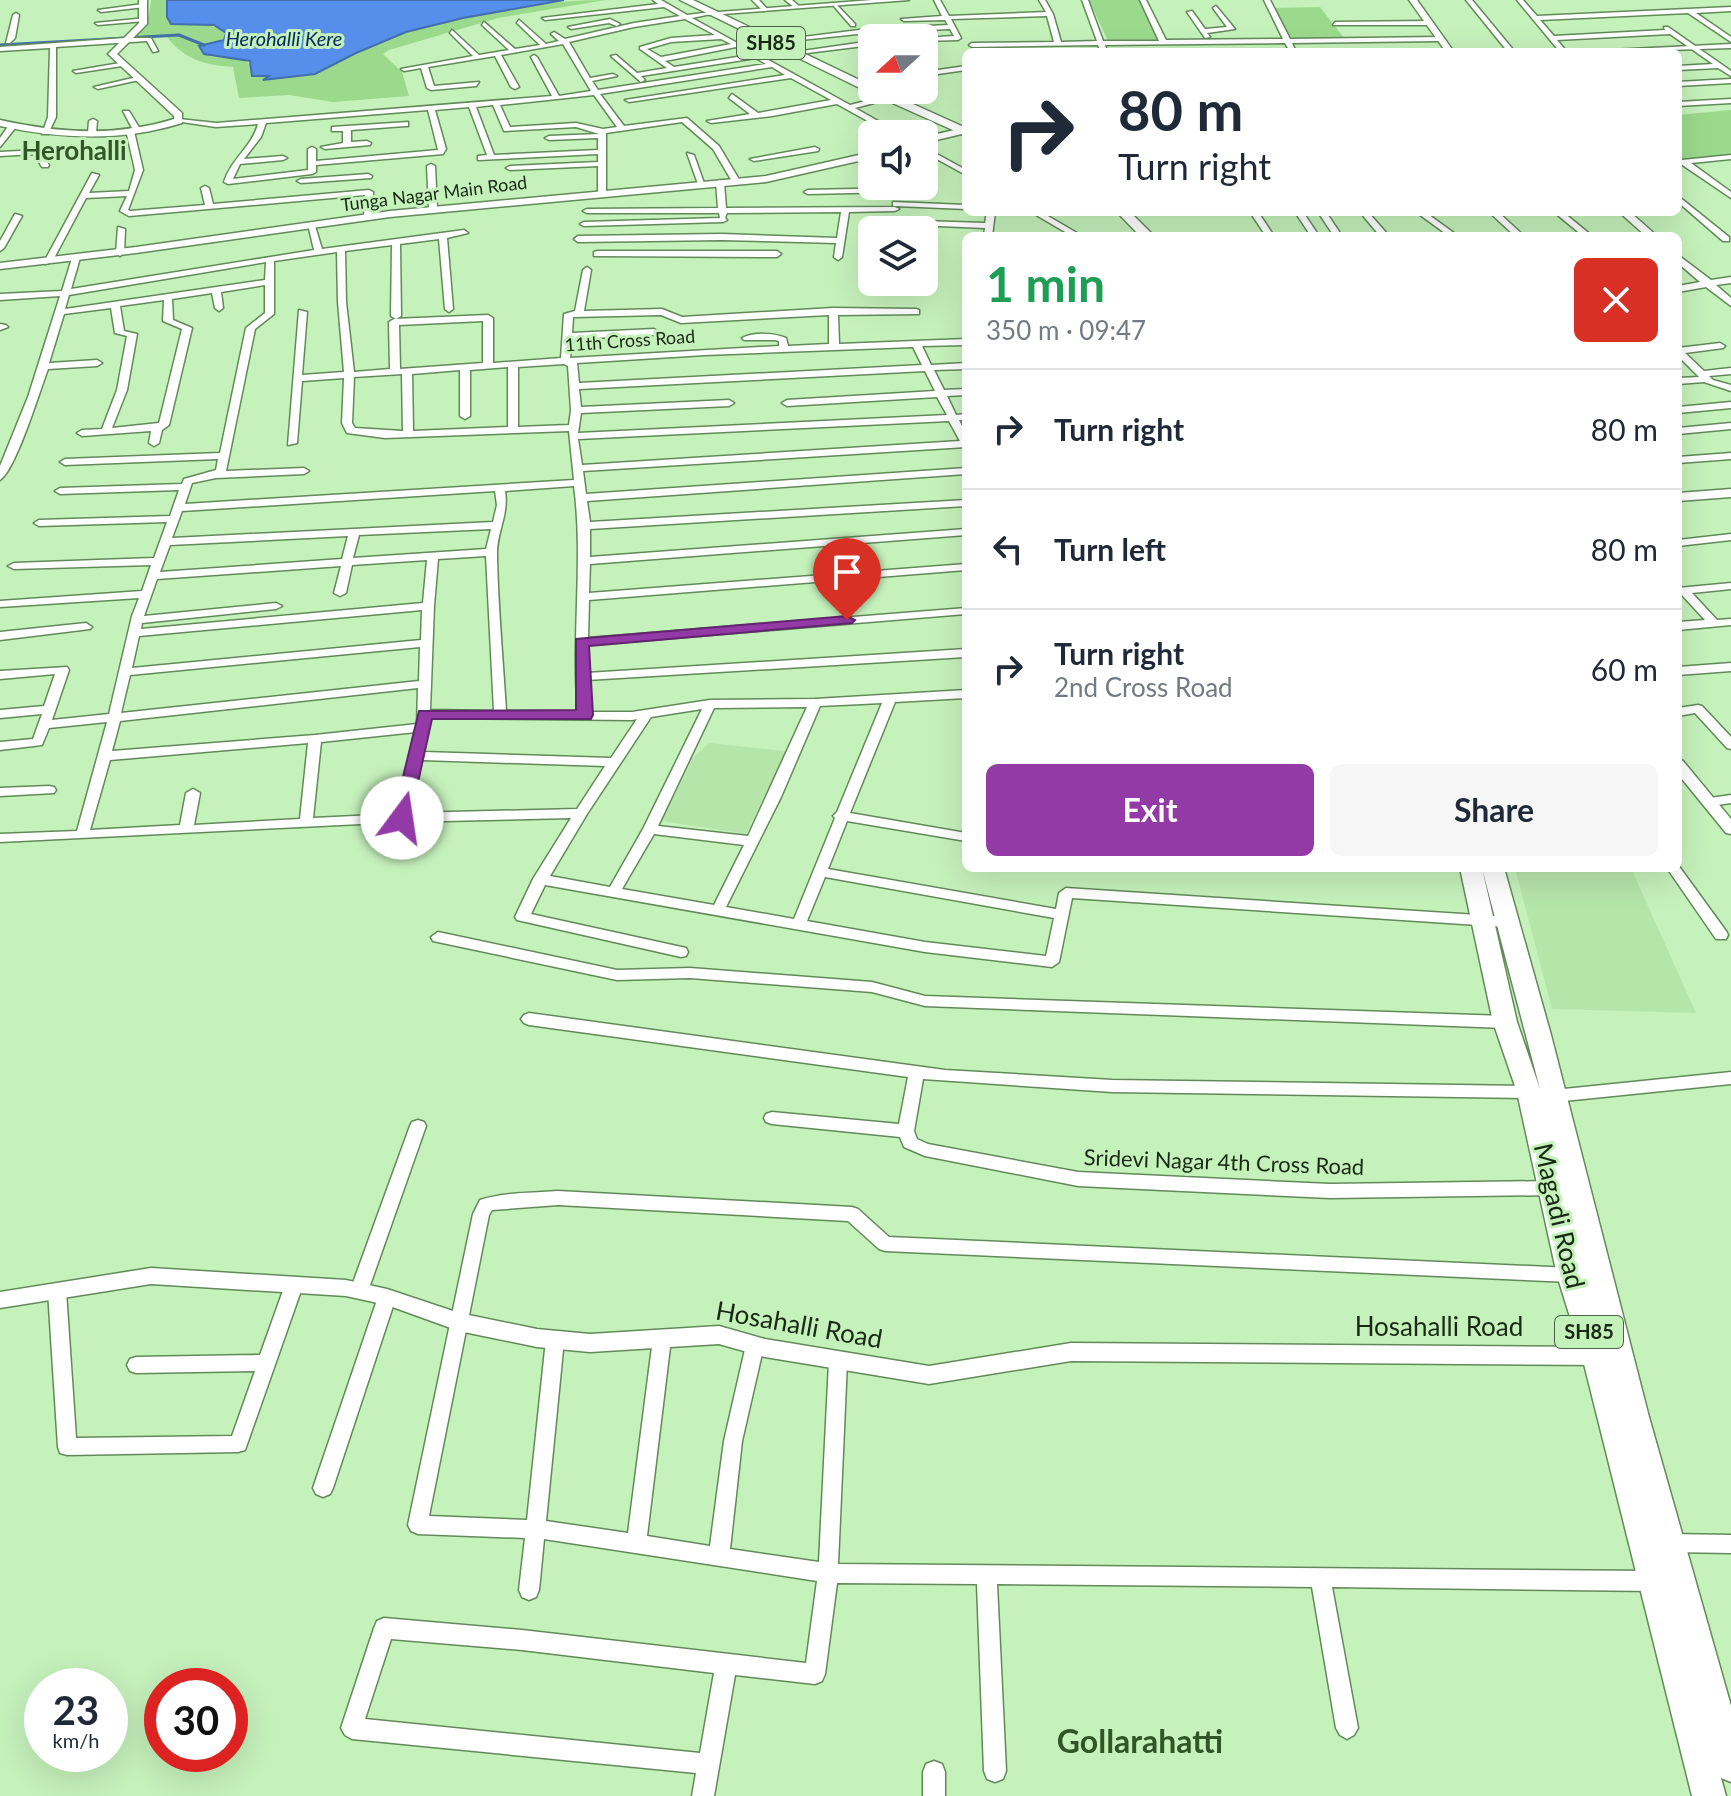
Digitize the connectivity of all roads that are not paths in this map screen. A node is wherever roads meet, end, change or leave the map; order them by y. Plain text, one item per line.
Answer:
1 (656, 0) edge
2 (685, 0) edge
3 (698, 0) edge
4 (755, 0) edge
5 (788, 0) edge
6 (905, 0) edge
7 (937, 0) edge
8 (1042, 0) edge
9 (1085, 0) edge
10 (1143, 0) edge
11 (1267, 0) edge
12 (1413, 0) edge
13 (1469, 0) edge
14 (1520, 0) edge
15 (894, 1) edge
16 (143, 3) edge
17 (820, 3) edge
18 (665, 5) junction
19 (834, 5) junction
20 (797, 7) junction
21 (1216, 8) dead end
22 (1731, 9) edge
23 (101, 10) dead end
24 (765, 10) junction
25 (1689, 11) junction
26 (723, 12) junction
27 (1190, 12) dead end
28 (709, 13) junction
29 (1645, 13) junction
30 (1050, 14) junction
31 (16, 15) dead end
32 (685, 16) junction
33 (995, 16) junction
34 (545, 18) dead end
35 (947, 18) junction
36 (1536, 18) junction
37 (145, 19) junction
38 (519, 22) dead end
39 (98, 23) dead end
40 (1428, 23) junction
41 (484, 24) dead end
42 (1335, 24) dead end
43 (15, 25) junction
44 (853, 25) dead end
45 (997, 25) dead end
46 (0, 26) edge
47 (1731, 26) edge
48 (571, 27) dead end
49 (626, 27) junction
50 (952, 27) junction
51 (1711, 27) junction
52 (640, 31) dead end
53 (1203, 31) junction
54 (452, 32) dead end
55 (1672, 32) junction
56 (554, 34) dead end
57 (999, 35) dead end
58 (652, 36) dead end
59 (722, 37) junction
60 (1553, 38) junction
61 (126, 39) junction
62 (938, 39) edge
63 (1438, 39) junction
64 (665, 40) junction
65 (782, 40) junction
66 (1287, 40) junction
67 (1731, 40) edge
68 (1163, 41) junction
69 (1210, 41) junction
70 (565, 42) junction
71 (858, 44) edge
72 (5, 45) edge
73 (53, 45) junction
74 (737, 45) junction
75 (972, 45) dead end
76 (1000, 45) junction
77 (1058, 45) junction
78 (545, 46) junction
79 (1731, 46) edge
80 (1103, 48) edge
81 (1291, 48) edge
82 (1446, 48) edge
83 (1509, 48) edge
84 (1561, 48) edge
85 (1682, 48) edge
86 (1691, 48) junction
87 (155, 51) dead end
88 (796, 51) junction
89 (515, 52) junction
90 (498, 55) junction
91 (614, 56) dead end
92 (757, 56) junction
93 (534, 57) dead end
94 (479, 58) junction
95 (466, 60) junction
96 (658, 60) junction
97 (120, 65) junction
98 (773, 65) junction
99 (424, 66) junction
100 (1718, 66) junction
101 (1682, 68) edge
102 (404, 69) dead end
103 (673, 69) junction
104 (962, 69) edge
105 (76, 71) dead end
106 (938, 72) edge
107 (1731, 74) edge
108 (635, 75) junction
109 (613, 76) dead end
110 (792, 76) junction
111 (858, 77) edge
112 (137, 79) junction
113 (588, 80) junction
114 (1731, 81) edge
115 (476, 84) junction
116 (1682, 84) edge
117 (647, 86) junction
118 (98, 87) dead end
119 (515, 87) dead end
120 (596, 93) junction
121 (461, 94) dead end
122 (732, 96) dead end
123 (557, 98) junction
124 (629, 100) dead end
125 (839, 101) junction
126 (1731, 101) edge
127 (858, 102) edge
128 (496, 103) junction
129 (485, 104) junction
130 (898, 104) edge
131 (916, 104) edge
132 (1682, 104) edge
133 (468, 106) junction
134 (849, 107) junction
135 (431, 109) junction
136 (376, 112) junction
137 (126, 113) dead end
138 (757, 116) junction
139 (263, 120) junction
140 (872, 120) edge
141 (93, 121) dead end
142 (179, 121) junction
143 (711, 121) dead end
144 (0, 123) edge
145 (405, 124) dead end
146 (379, 126) junction
147 (12, 127) junction
148 (347, 128) junction
149 (622, 128) junction
150 (962, 128) edge
151 (335, 129) dead end
152 (962, 129) edge
153 (133, 130) junction
154 (962, 131) edge
155 (45, 132) junction
156 (602, 134) junction
157 (98, 135) junction
158 (938, 137) edge
159 (549, 138) dead end
160 (1, 141) edge
161 (367, 143) dead end
162 (347, 145) junction
163 (325, 147) dead end
164 (312, 149) dead end
165 (815, 149) dead end
166 (779, 151) junction
167 (602, 152) junction
168 (0, 154) edge
169 (690, 155) dead end
170 (491, 157) junction
171 (938, 157) edge
172 (1731, 157) edge
173 (283, 158) dead end
174 (368, 158) junction
175 (481, 158) dead end
176 (754, 159) dead end
177 (858, 159) edge
178 (237, 162) junction
179 (314, 163) junction
180 (1682, 163) edge
181 (602, 164) junction
182 (1682, 164) edge
183 (45, 165) dead end
184 (431, 166) dead end
185 (510, 168) dead end
186 (962, 171) edge
187 (799, 174) junction
188 (95, 175) dead end
189 (368, 176) junction
190 (736, 181) junction
191 (720, 182) junction
192 (242, 184) junction
193 (702, 184) junction
194 (205, 188) dead end
195 (1726, 188) edge
196 (858, 190) edge
197 (369, 192) junction
198 (808, 192) dead end
199 (132, 193) junction
200 (602, 193) junction
201 (85, 196) junction
202 (1731, 196) edge
203 (896, 200) edge
204 (1682, 201) edge
205 (242, 203) junction
206 (209, 206) junction
207 (896, 207) junction
208 (962, 207) edge
209 (433, 209) junction
210 (724, 209) junction
211 (845, 209) junction
212 (587, 211) dead end
213 (18, 216) dead end
214 (894, 216) edge
215 (1042, 216) edge
216 (1112, 216) edge
217 (1127, 216) edge
218 (1368, 216) edge
219 (1426, 216) edge
220 (1498, 216) edge
221 (1563, 216) edge
222 (1629, 216) edge
223 (368, 217) junction
224 (723, 220) junction
225 (584, 224) dead end
226 (311, 226) junction
227 (938, 228) edge
228 (121, 229) dead end
229 (989, 231) edge
230 (1071, 232) edge
231 (1129, 232) edge
232 (1143, 232) edge
233 (1382, 232) edge
234 (1448, 232) edge
235 (1516, 232) edge
236 (1583, 232) edge
237 (1647, 232) edge
238 (464, 233) dead end
239 (443, 236) junction
240 (722, 237) junction
241 (578, 239) dead end
242 (1726, 239) dead end
243 (840, 241) junction
244 (396, 243) junction
245 (0, 248) edge
246 (341, 248) junction
247 (319, 252) junction
248 (120, 253) junction
249 (597, 254) dead end
250 (777, 254) dead end
251 (838, 257) dead end
252 (76, 258) junction
253 (270, 259) junction
254 (723, 259) junction
255 (1682, 261) edge
256 (48, 262) junction
257 (0, 266) edge
258 (587, 270) dead end
259 (1731, 280) edge
260 (271, 282) junction
261 (1708, 284) junction
262 (1682, 288) edge
263 (216, 290) junction
264 (65, 293) junction
265 (0, 297) edge
266 (168, 297) junction
267 (1731, 303) edge
268 (115, 304) junction
269 (219, 308) dead end
270 (449, 309) dead end
271 (833, 311) junction
272 (61, 312) junction
273 (302, 312) dead end
274 (916, 312) dead end
275 (579, 314) junction
276 (396, 316) dead end
277 (654, 332) dead end
278 (567, 336) junction
279 (747, 338) dead end
280 (962, 342) edge
281 (917, 346) junction
282 (1720, 346) dead end
283 (834, 347) junction
284 (784, 349) junction
285 (1682, 351) edge
286 (1682, 355) edge
287 (565, 361) junction
288 (97, 363) dead end
289 (513, 364) junction
290 (42, 366) junction
291 (488, 366) junction
292 (962, 366) edge
293 (465, 367) junction
294 (928, 368) junction
295 (1731, 371) edge
296 (401, 373) junction
297 (349, 374) junction
298 (1704, 376) junction
299 (297, 378) junction
300 (1682, 380) edge
301 (574, 386) junction
302 (1731, 388) edge
303 (962, 392) edge
304 (941, 394) junction
305 (729, 403) dead end
306 (787, 403) dead end
307 (1731, 405) edge
308 (576, 410) junction
309 (1682, 410) edge
310 (465, 416) dead end
311 (962, 417) edge
312 (953, 418) junction
313 (1731, 426) edge
314 (157, 428) junction
315 (513, 430) junction
316 (1682, 431) edge
317 (106, 432) junction
318 (574, 432) junction
319 (82, 433) dead end
320 (408, 434) junction
321 (962, 436) edge
322 (154, 443) dead end
323 (292, 443) dead end
324 (962, 444) edge
325 (225, 456) junction
326 (1731, 456) edge
327 (1682, 460) edge
328 (189, 461) dead end
329 (65, 462) dead end
330 (577, 468) junction
331 (304, 471) dead end
332 (962, 471) edge
333 (216, 475) junction
334 (0, 477) edge
335 (578, 483) junction
336 (188, 484) junction
337 (500, 489) junction
338 (60, 491) dead end
339 (1731, 493) edge
340 (1682, 497) edge
341 (580, 498) junction
342 (962, 503) edge
343 (175, 514) junction
344 (39, 523) dead end
345 (499, 525) junction
346 (585, 526) junction
347 (354, 532) junction
348 (962, 532) edge
349 (1731, 537) edge
350 (164, 542) junction
351 (1682, 543) edge
352 (491, 552) junction
353 (433, 558) junction
354 (159, 561) junction
355 (585, 561) junction
356 (346, 563) junction
357 (14, 566) dead end
358 (962, 567) edge
359 (154, 576) junction
360 (1731, 586) edge
361 (1682, 591) edge
362 (1682, 592) edge
363 (340, 593) dead end
364 (146, 594) junction
365 (584, 597) junction
366 (0, 604) edge
367 (276, 606) dead end
368 (428, 606) junction
369 (962, 611) edge
370 (1731, 622) edge
371 (1714, 623) junction
372 (1682, 626) edge
373 (86, 627) dead end
374 (136, 627) junction
375 (0, 636) edge
376 (581, 642) junction
377 (427, 643) junction
378 (962, 653) edge
379 (1731, 667) edge
380 (1682, 671) edge
381 (126, 672) junction
382 (0, 675) edge
383 (581, 677) junction
384 (425, 684) junction
385 (962, 694) edge
386 (890, 698) junction
387 (815, 703) junction
388 (710, 704) junction
389 (50, 709) junction
390 (1682, 711) edge
391 (647, 713) junction
392 (0, 714) edge
393 (500, 714) junction
394 (585, 715) junction
395 (115, 716) junction
396 (424, 721) junction
397 (44, 725) junction
398 (315, 739) junction
399 (1731, 745) edge
400 (0, 746) edge
401 (105, 756) junction
402 (416, 756) junction
403 (616, 762) junction
404 (1682, 769) edge
405 (49, 790) dead end
406 (0, 792) edge
407 (193, 793) dead end
408 (1731, 799) edge
409 (1710, 802) junction
410 (580, 813) junction
411 (840, 816) junction
412 (402, 818) junction
413 (306, 822) junction
414 (186, 829) junction
415 (650, 829) junction
416 (1731, 829) edge
417 (82, 835) junction
418 (962, 836) edge
419 (0, 838) edge
420 (750, 841) junction
421 (820, 872) junction
422 (1473, 872) edge
423 (1493, 872) edge
424 (1677, 872) edge
425 (540, 879) junction
426 (613, 893) junction
427 (717, 912) junction
428 (1062, 915) junction
429 (1496, 921) junction
430 (798, 926) junction
431 (1721, 935) dead end
432 (438, 937) dead end
433 (681, 952) dead end
434 (529, 1019) dead end
435 (1505, 1022) junction
436 (916, 1074) junction
437 (1731, 1078) edge
438 (1541, 1094) junction
439 (772, 1118) dead end
440 (418, 1126) dead end
441 (906, 1131) junction
442 (1553, 1188) junction
443 (1571, 1275) junction
444 (294, 1285) junction
445 (57, 1291) junction
446 (359, 1291) junction
447 (387, 1297) junction
448 (0, 1300) edge
449 (459, 1322) junction
450 (662, 1339) junction
451 (555, 1340) junction
452 (755, 1345) junction
453 (1608, 1356) junction
454 (838, 1362) junction
455 (266, 1363) junction
456 (136, 1365) dead end
457 (323, 1488) dead end
458 (537, 1529) junction
459 (636, 1543) junction
460 (1670, 1543) junction
461 (1731, 1544) edge
462 (719, 1555) junction
463 (828, 1573) junction
464 (987, 1576) junction
465 (1320, 1577) junction
466 (1654, 1581) junction
467 (529, 1590) dead end
468 (726, 1665) junction
469 (1724, 1715) edge
470 (1347, 1728) dead end
471 (708, 1764) junction
472 (1731, 1765) edge
473 (995, 1771) dead end
474 (934, 1772) dead end
475 (703, 1796) edge
476 (934, 1796) edge
477 (1709, 1796) edge

1 - 18 street
2 - 28 main road, SH85
3 - 26 main road, SH85
4 - 24 street
5 - 20 street
6 - 15 street
7 - 35 street
8 - 30 street
9 - 80 street
10 - 68 street
11 - 66 street
12 - 40 street
13 - 83 street
14 - 36 street
15 - 19 street
15 - 35 street
16 - 23 street
16 - 37 main road
17 - 19 street
17 - 20 street
18 - 32 street
18 - 34 street
19 - 44 street
20 - 24 street
21 - 53 street
22 - 25 street
24 - 26 street
25 - 29 street
25 - 51 street
26 - 28 street
26 - 65 main road, SH85
27 - 53 street
28 - 32 street
28 - 88 main road, SH85
29 - 36 street
29 - 55 street
30 - 33 street
30 - 77 street
31 - 43 street
32 - 49 street
32 - 59 street
33 - 35 street
33 - 45 street
35 - 50 street
36 - 60 street
37 - 39 street
37 - 61 main road
38 - 78 street
40 - 42 street
40 - 63 street
41 - 89 street
43 - 46 street
43 - 72 street
47 - 51 street
48 - 49 street
49 - 52 street
49 - 70 street
50 - 62 street
50 - 65 street
51 - 67 street
53 - 69 street
54 - 94 street
55 - 60 street
55 - 86 street
56 - 70 street
57 - 76 street
58 - 64 street
59 - 64 street
59 - 74 street
60 - 84 street
61 - 73 street
61 - 87 street
61 - 97 main road
63 - 66 street
63 - 82 street
64 - 96 street
65 - 88 main road, SH85
66 - 69 street
66 - 81 street
68 - 69 street
68 - 80 street
70 - 78 street
70 - 113 street
71 - 88 street
72 - 73 street
73 - 155 street
74 - 92 street
74 - 96 street
75 - 76 street
76 - 77 street
77 - 80 street
78 - 89 street
79 - 86 street
85 - 86 street
86 - 100 street
88 - 111 main road, SH85
89 - 90 street
90 - 94 street
90 - 119 street
91 - 108 street
92 - 98 street
92 - 103 street
93 - 123 street
94 - 95 street
95 - 99 street
95 - 115 street
96 - 103 street
97 - 105 street
97 - 112 main road
98 - 110 street
98 - 117 street
99 - 102 street
99 - 115 street
100 - 101 street
100 - 107 street
103 - 108 street
104 - 106 street
108 - 117 street
109 - 113 street
110 - 124 street
110 - 125 street
112 - 118 street
112 - 142 main road
113 - 120 street
114 - 116 street
115 - 129 street
117 - 120 street
120 - 123 street
120 - 149 street
121 - 133 street
122 - 138 street
123 - 128 street
125 - 134 street
125 - 138 street
126 - 132 street
127 - 134 street
128 - 129 street
128 - 156 street
129 - 133 street
130 - 152 main road, SH85
131 - 150 main road
133 - 135 street
133 - 170 street
134 - 140 street
135 - 136 street
135 - 174 street
136 - 139 street
136 - 146 street
137 - 153 street
138 - 143 street
139 - 142 street
139 - 178 street
141 - 157 street
142 - 153 main road
144 - 147 main road
145 - 146 street
146 - 148 street
147 - 155 main road
147 - 160 street
148 - 151 street
148 - 162 street
149 - 156 street
149 - 190 street
153 - 157 main road
153 - 199 street
154 - 158 street
155 - 157 main road
156 - 159 street
156 - 167 street
161 - 162 street
162 - 163 street
164 - 179 street
165 - 166 street
166 - 176 street
166 - 187 street
167 - 170 street
167 - 181 street
168 - 183 street
169 - 193 street
170 - 175 street
171 - 186 street
172 - 180 street
173 - 178 street
174 - 179 street
174 - 189 street
177 - 187 street, Tunga Nagar Main Road
178 - 192 street
179 - 192 street
181 - 185 street
181 - 200 street
182 - 195 street
184 - 209 street
187 - 190 street, Tunga Nagar Main Road
188 - 201 street
189 - 192 street
189 - 197 street
190 - 191 street, Tunga Nagar Main Road
191 - 193 street, Tunga Nagar Main Road
191 - 210 street
192 - 205 street
193 - 200 street, Tunga Nagar Main Road
194 - 206 street
195 - 202 street
196 - 198 street
197 - 205 street
197 - 223 street
199 - 201 street
199 - 206 street
200 - 209 street, Tunga Nagar Main Road
201 - 256 street
203 - 207 street
204 - 242 street
205 - 206 street
207 - 208 street
207 - 211 street
207 - 214 street
209 - 223 street, Tunga Nagar Main Road
210 - 211 street
210 - 212 street
210 - 224 street
211 - 243 street
213 - 245 street
215 - 230 street
216 - 231 main road
217 - 232 main road
218 - 233 street
219 - 234 street
220 - 235 street
221 - 236 street
222 - 237 street
223 - 226 street, Tunga Nagar Main Road
224 - 225 street
224 - 240 street
226 - 247 street
226 - 248 street, Tunga Nagar Main Road
227 - 229 street
228 - 248 street
238 - 239 street
239 - 244 street
239 - 270 street
240 - 241 street
240 - 243 street
240 - 254 street
243 - 251 street
244 - 246 street
244 - 276 street
246 - 247 street
246 - 297 street
247 - 253 street
248 - 252 street, Tunga Nagar Main Road
249 - 254 street
250 - 254 street
252 - 256 street, Tunga Nagar Main Road
252 - 264 street
253 - 260 street
253 - 264 street
255 - 261 street
256 - 257 street, Tunga Nagar Main Road
258 - 275 street
259 - 261 street
260 - 263 street
260 - 325 street
261 - 262 street
261 - 267 street
263 - 266 street
263 - 269 street
264 - 265 street
264 - 272 street
266 - 268 street
266 - 314 street
268 - 272 street
268 - 317 street
271 - 274 street
271 - 275 street
271 - 283 street
272 - 290 street
273 - 299 street
275 - 278 street
277 - 278 street
278 - 287 street
279 - 284 street
280 - 281 street, 11th Cross Road
281 - 283 street, 11th Cross Road
281 - 294 street
282 - 285 street
283 - 284 street, 11th Cross Road
284 - 287 street, 11th Cross Road
286 - 298 street
287 - 289 street, 11th Cross Road
287 - 301 street
288 - 290 street
289 - 291 street, 11th Cross Road
289 - 315 street
290 - 334 street
291 - 293 street, 11th Cross Road
291 - 296 street
292 - 294 street
293 - 296 street, 11th Cross Road
293 - 310 street
294 - 301 street
294 - 304 street
295 - 298 street
296 - 297 street, 11th Cross Road
296 - 320 street
297 - 299 street, 11th Cross Road
297 - 320 street
298 - 300 street
298 - 302 street
299 - 323 street
301 - 308 street
303 - 304 street
304 - 306 street
304 - 312 street
305 - 308 street
307 - 309 street
308 - 318 street
311 - 312 street
312 - 318 street
312 - 321 street
313 - 316 street
314 - 317 street
314 - 322 street
315 - 318 street
315 - 320 street
317 - 319 street
318 - 330 street
324 - 330 street
325 - 329 street
325 - 333 street
326 - 327 street
328 - 336 street
330 - 335 street
331 - 333 street
332 - 341 street
333 - 336 street
335 - 337 street
335 - 341 street
336 - 338 street
336 - 343 street
337 - 343 street
337 - 345 street
339 - 340 street
341 - 346 street
342 - 346 street
343 - 344 street
343 - 350 street
345 - 347 street
345 - 352 street
346 - 355 street
347 - 350 street
347 - 356 street
348 - 355 street
349 - 351 street
350 - 354 street
352 - 353 street
352 - 393 street
353 - 356 street
353 - 368 street
354 - 357 street
354 - 359 street
355 - 365 street
356 - 359 street
356 - 363 street
358 - 365 street
359 - 364 street
360 - 361 street
362 - 371 street
364 - 366 street
364 - 374 street
365 - 376 street
367 - 374 street
368 - 374 street
368 - 377 street
369 - 376 street
370 - 371 street
371 - 372 street
373 - 375 street
374 - 381 street
376 - 383 street
377 - 381 street
377 - 384 street
378 - 383 street
379 - 380 street
381 - 395 street
382 - 389 street
383 - 394 street
384 - 395 street
384 - 396 street
385 - 386 street
386 - 387 street
386 - 411 street
387 - 388 street
387 - 420 street
388 - 391 street
388 - 415 street
389 - 392 street
389 - 397 street
390 - 399 street
391 - 394 street
391 - 403 street
393 - 394 street
393 - 396 street
395 - 397 street
395 - 401 street
396 - 398 street
396 - 402 street
397 - 400 street
398 - 401 street
398 - 413 street
401 - 417 street
402 - 403 street
402 - 412 street
403 - 410 street
404 - 409 street
405 - 406 street
407 - 414 street
408 - 409 street
409 - 416 street
410 - 412 street
410 - 425 street
411 - 418 street
411 - 421 street
412 - 413 street
413 - 414 street
414 - 417 street
415 - 420 street
415 - 426 street
417 - 419 street
420 - 427 street
421 - 428 street
421 - 430 street
422 - 429 main road, Magadi Road / SH85
423 - 429 main road, Magadi Road / SH85
424 - 431 street
425 - 426 street
425 - 433 street
426 - 427 street
427 - 430 street
428 - 429 street
428 - 430 street
429 - 435 main road, Magadi Road / SH85
429 - 438 main road, Magadi Road / SH85
432 - 435 street
434 - 436 street
435 - 438 main road, Magadi Road / SH85
436 - 438 street
436 - 441 street
437 - 438 street
438 - 442 main road, Magadi Road / SH85
438 - 453 main road, Magadi Road / SH85
439 - 441 street
440 - 446 street
441 - 442 street, Sridevi Nagar 4th Cross Road
442 - 443 main road, Magadi Road / SH85
443 - 449 street
443 - 453 main road, Magadi Road / SH85
444 - 445 street, Hosahalli Road
444 - 446 street, Hosahalli Road
444 - 455 street
445 - 448 street, Hosahalli Road
445 - 455 street
446 - 447 street, Hosahalli Road
447 - 449 street, Hosahalli Road
447 - 457 street
449 - 451 street, Hosahalli Road
449 - 458 street
450 - 451 street, Hosahalli Road
450 - 452 street, Hosahalli Road
450 - 459 street
451 - 458 street
452 - 454 street, Hosahalli Road
452 - 462 street
453 - 454 street, Hosahalli Road
453 - 460 main road, Magadi Road / SH85
453 - 466 main road, Magadi Road / SH85
454 - 463 street
455 - 456 street
458 - 459 street
458 - 467 street
459 - 462 street
460 - 461 street
460 - 469 main road, Magadi Road / SH85
462 - 463 street
463 - 464 street
463 - 468 street
464 - 465 street
464 - 473 street
465 - 466 street
465 - 470 street
466 - 477 main road, Magadi Road / SH85
468 - 471 street
468 - 471 street
469 - 472 main road, Magadi Road / SH85
471 - 475 street
474 - 476 street

